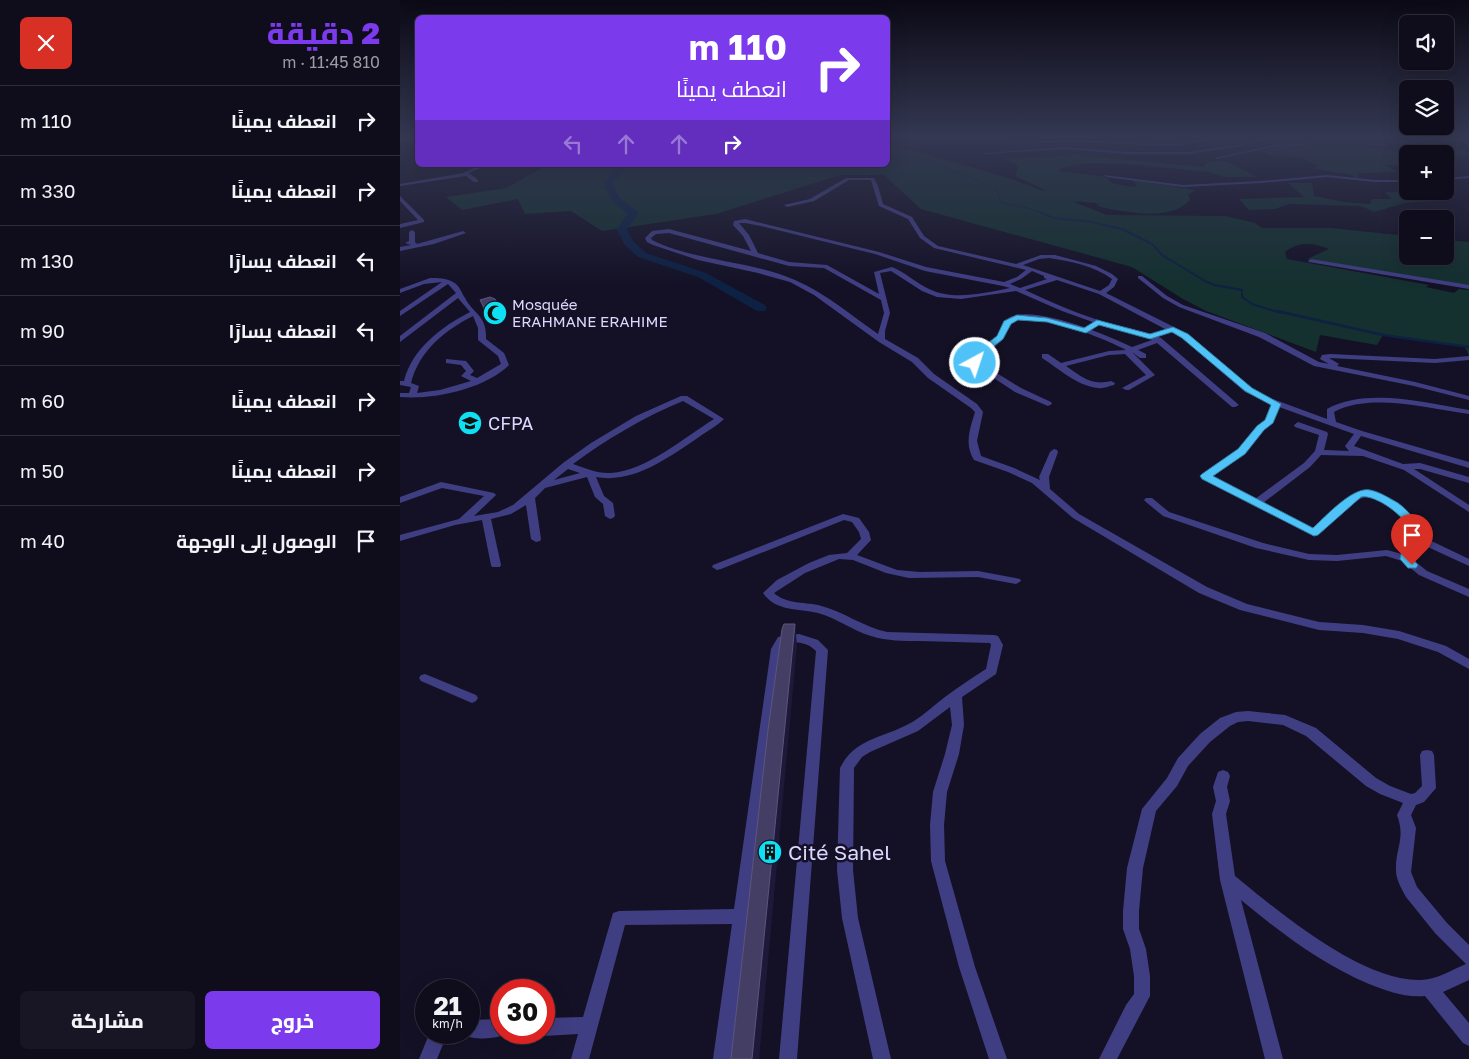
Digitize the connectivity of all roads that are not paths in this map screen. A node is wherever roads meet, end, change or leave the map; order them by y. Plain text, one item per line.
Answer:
1 (835, 186) edge
2 (877, 186) edge
3 (400, 198) edge
4 (787, 205) dead end
5 (400, 226) edge
6 (412, 232) dead end
7 (463, 233) dead end
8 (420, 246) junction
9 (400, 250) edge
10 (756, 254) junction
11 (1311, 261) dead end
12 (1018, 266) junction
13 (1030, 270) junction
14 (1140, 277) dead end
15 (1057, 278) junction
16 (447, 282) junction
17 (1004, 284) junction
18 (1469, 288) edge
19 (1019, 290) junction
20 (400, 291) edge
21 (460, 293) junction
22 (1101, 293) junction
23 (883, 299) junction
24 (474, 313) junction
25 (400, 314) edge
26 (1097, 322) junction
27 (1173, 329) junction
28 (1086, 331) junction
29 (1150, 336) junction
30 (400, 340) edge
31 (882, 340) junction
32 (1158, 340) junction
33 (1130, 350) junction
34 (1045, 356) dead end
35 (1143, 356) dead end
36 (1469, 358) edge
37 (449, 361) dead end
38 (1058, 366) junction
39 (1362, 373) junction
40 (478, 381) junction
41 (404, 383) edge
42 (1111, 383) dead end
43 (1126, 388) dead end
44 (400, 394) edge
45 (412, 395) junction
46 (1469, 398) edge
47 (1048, 404) dead end
48 (1276, 404) junction
49 (1235, 405) dead end
50 (1469, 412) edge
51 (1332, 424) junction
52 (1298, 425) dead end
53 (1359, 433) junction
54 (1054, 452) dead end
55 (1319, 452) junction
56 (1371, 456) junction
57 (566, 465) junction
58 (1469, 465) edge
59 (1400, 466) junction
60 (590, 473) junction
61 (1469, 480) edge
62 (539, 488) junction
63 (1046, 491) junction
64 (530, 496) junction
65 (400, 500) edge
66 (1149, 500) dead end
67 (1256, 503) junction
68 (1469, 509) edge
69 (486, 516) junction
70 (610, 516) dead end
71 (460, 522) junction
72 (1415, 537) junction
73 (400, 538) edge
74 (536, 539) dead end
75 (851, 555) junction
76 (1406, 559) junction
77 (1469, 563) edge
78 (496, 565) dead end
79 (717, 567) dead end
80 (1016, 582) dead end
81 (1469, 592) edge
82 (1468, 666) edge
83 (425, 678) dead end
84 (956, 696) junction
85 (472, 698) dead end
86 (1427, 755) dead end
87 (1223, 776) dead end
88 (1411, 800) junction
89 (1228, 880) junction
90 (740, 916) junction
91 (1469, 957) edge
92 (1469, 971) edge
93 (1429, 988) junction
94 (590, 1026) junction
95 (555, 1027) edge
96 (1469, 1037) edge
97 (434, 1044) edge
98 (428, 1059) edge
99 (580, 1059) edge
100 (722, 1059) edge
101 (788, 1059) edge
102 (882, 1059) edge
103 (998, 1059) edge
104 (1108, 1059) edge
105 (1274, 1059) edge

1 - 4 street
2 - 12 street
3 - 5 street
6 - 8 street
7 - 8 street
8 - 9 street
10 - 17 street
10 - 23 street
10 - 31 street
11 - 18 street
12 - 13 street
12 - 22 street
13 - 15 street
13 - 17 street
14 - 39 street
15 - 19 street
15 - 22 street
16 - 20 street
16 - 21 street
16 - 25 street
17 - 19 street
19 - 23 street
19 - 26 street
21 - 24 street
21 - 30 street
22 - 27 street
23 - 31 street
24 - 40 street
24 - 41 street
26 - 28 street
26 - 29 street
27 - 29 street
27 - 48 street
28 - 33 street
28 - 47 street
29 - 32 street
31 - 63 street
32 - 33 street
32 - 49 street
33 - 35 street
33 - 38 street
33 - 43 street
34 - 38 street
36 - 39 street
37 - 40 street
38 - 42 street
39 - 46 street
40 - 45 street
41 - 45 street
44 - 45 street
48 - 51 street
48 - 67 street
50 - 51 street
51 - 53 street
52 - 55 street
53 - 56 street
53 - 58 street
54 - 63 street
55 - 56 street
55 - 67 street
56 - 59 street
57 - 60 street
57 - 60 street
57 - 62 street
59 - 61 street
59 - 68 street
60 - 62 street
60 - 70 street
62 - 64 street
63 - 82 street
64 - 69 street
64 - 74 street
65 - 71 street
66 - 76 street
67 - 72 street
69 - 71 street
69 - 78 street
71 - 73 street
72 - 76 street
72 - 77 street
75 - 79 street
75 - 80 street
75 - 84 street
76 - 81 street
83 - 85 street
84 - 102 street
84 - 103 street
86 - 88 street
87 - 89 street
88 - 91 street
88 - 104 street
89 - 93 street
89 - 105 street
90 - 94 street
90 - 100 street
90 - 101 street
92 - 93 street
93 - 96 street
94 - 95 street
94 - 99 street
97 - 98 street

